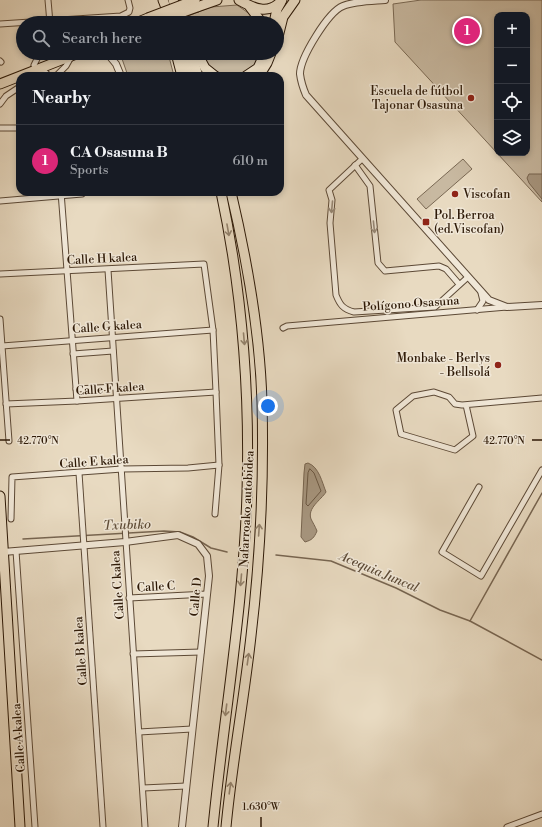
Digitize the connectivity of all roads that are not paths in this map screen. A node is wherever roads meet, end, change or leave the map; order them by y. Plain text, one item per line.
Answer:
1 (48, 0) edge
2 (128, 0) edge
3 (173, 0) edge
4 (177, 0) edge
5 (217, 0) edge
6 (239, 0) edge
7 (243, 0) edge
8 (295, 0) edge
9 (385, 0) edge
10 (281, 1) edge
11 (164, 3) edge
12 (196, 3) edge
13 (250, 6) junction
14 (49, 16) edge
15 (121, 16) edge
16 (164, 16) edge
17 (165, 16) edge
18 (169, 16) edge
19 (179, 16) edge
20 (183, 16) edge
21 (257, 16) edge
22 (276, 16) edge
23 (284, 16) edge
24 (16, 23) edge
25 (0, 24) edge
26 (38, 60) edge
27 (54, 60) edge
28 (68, 60) edge
29 (113, 60) edge
30 (115, 60) edge
31 (178, 60) edge
32 (184, 60) edge
33 (193, 60) edge
34 (201, 60) edge
35 (262, 60) edge
36 (268, 60) edge
37 (271, 60) edge
38 (116, 64) junction
39 (35, 67) junction
40 (19, 72) edge
41 (25, 72) edge
42 (45, 72) edge
43 (60, 72) edge
44 (119, 72) edge
45 (181, 72) edge
46 (189, 72) edge
47 (197, 72) edge
48 (210, 72) edge
49 (252, 72) edge
50 (261, 72) edge
51 (266, 72) edge
52 (16, 73) edge
53 (16, 76) edge
54 (0, 78) edge
55 (0, 84) edge
56 (16, 89) edge
57 (0, 104) edge
58 (0, 128) edge
59 (16, 128) edge
60 (362, 158) junction
61 (354, 165) junction
62 (44, 196) edge
63 (61, 196) edge
64 (222, 196) edge
65 (232, 196) edge
66 (238, 196) edge
67 (0, 201) edge
68 (108, 270) junction
69 (68, 271) junction
70 (0, 274) edge
71 (468, 277) junction
72 (459, 284) junction
73 (481, 293) junction
74 (542, 305) edge
75 (507, 307) junction
76 (477, 310) junction
77 (0, 319) edge
78 (283, 328) dead end
79 (213, 330) junction
80 (112, 337) junction
81 (72, 340) junction
82 (2, 346) junction
83 (113, 351) junction
84 (73, 354) junction
85 (116, 387) junction
86 (76, 389) junction
87 (216, 392) junction
88 (116, 398) junction
89 (542, 398) edge
90 (262, 401) junction
91 (77, 402) junction
92 (6, 404) junction
93 (466, 405) junction
94 (9, 441) dead end
95 (219, 465) junction
96 (122, 469) junction
97 (542, 470) edge
98 (79, 473) junction
99 (480, 487) dead end
100 (0, 496) edge
101 (215, 514) dead end
102 (11, 519) dead end
103 (84, 542) junction
104 (125, 542) junction
105 (16, 551) junction
106 (3, 552) junction
107 (207, 594) junction
108 (129, 598) junction
109 (0, 604) edge
110 (201, 652) junction
111 (133, 654) junction
112 (192, 729) junction
113 (139, 732) junction
114 (219, 770) junction
115 (186, 786) junction
116 (143, 788) junction
117 (542, 814) edge
118 (16, 827) edge
119 (20, 827) edge
120 (35, 827) edge
121 (103, 827) edge
122 (145, 827) edge
123 (182, 827) edge
124 (207, 827) edge
125 (213, 827) edge
126 (226, 827) edge
127 (507, 827) edge

1 - 14 street
2 - 15 street
3 - 19 highway
4 - 20 highway
5 - 12 highway
6 - 13 highway
7 - 13 highway
8 - 23 highway
9 - 60 street
10 - 13 highway
10 - 22 highway
11 - 17 highway
11 - 18 highway
12 - 16 highway, bridge
13 - 21 highway
24 - 25 street
26 - 39 street
27 - 39 highway
28 - 43 street
29 - 38 street
30 - 38 street
31 - 45 highway
32 - 46 highway
33 - 47 highway
34 - 48 highway
35 - 49 highway
36 - 50 highway
37 - 51 highway
38 - 44 street
39 - 40 highway
39 - 41 highway
39 - 42 street
52 - 54 highway
53 - 55 highway
56 - 57 street
58 - 59 street
60 - 61 street
60 - 71 street
61 -> 72 street
61 -> 72 street
62 - 67 street
63 - 69 street
64 -> 114 highway, Nafarroako autobidea
65 - 90 highway, Nafarroako autobidea
66 - 90 highway
68 - 69 street, Calle H kalea
68 - 79 street, Calle H kalea
68 - 80 street, Calle C kalea
69 - 70 street, Calle H kalea
69 - 81 street
71 - 72 street
71 - 73 street
73 - 75 street
73 - 76 street
74 - 75 street, Polígono Osasuna
75 - 76 street, Polígono Osasuna
76 - 78 street, Polígono Osasuna
77 - 82 street
79 - 80 street, Calle G kalea
79 - 87 street
80 - 81 street, Calle G kalea
80 - 83 street, Calle C kalea
81 - 82 street, Calle G kalea
81 - 84 street
82 - 92 street
83 - 84 street
83 - 85 street, Calle C kalea
84 - 86 street
85 - 86 street
85 - 88 street, Calle C kalea
86 - 91 street
87 - 88 street, Calle F kalea
87 - 95 street
88 - 91 street, Calle F kalea
88 - 96 street, Calle C kalea
89 - 93 street
126 -> 90 highway, Nafarroako autobidea
91 - 92 street, Calle F kalea
92 - 94 street
93 - 93 street
95 - 96 street, Calle E kalea
95 - 101 street
96 - 98 street, Calle E kalea
96 - 104 street, Calle C kalea
97 - 99 street
98 - 102 street, Calle E kalea
98 - 103 street, Calle B kalea
100 - 106 highway
103 - 104 street, Calle D
103 - 105 street, Calle D
103 - 121 street, Calle B kalea
104 - 107 street, Calle D
104 - 108 street, Calle C kalea
105 - 106 street, Calle D
105 - 120 street, Calle A kalea
106 - 119 highway
107 - 108 street, Calle C
107 - 110 street, Calle D
108 - 111 street, Calle C kalea
109 - 118 highway
110 - 111 street
110 - 112 street, Calle D
111 - 113 street, Calle C kalea
112 - 113 street
112 - 115 street, Calle D
113 - 116 street, Calle C kalea
114 - 124 highway
114 - 125 highway
115 - 116 street
115 - 123 street, Calle D
116 - 122 street, Calle C kalea
117 - 127 street

